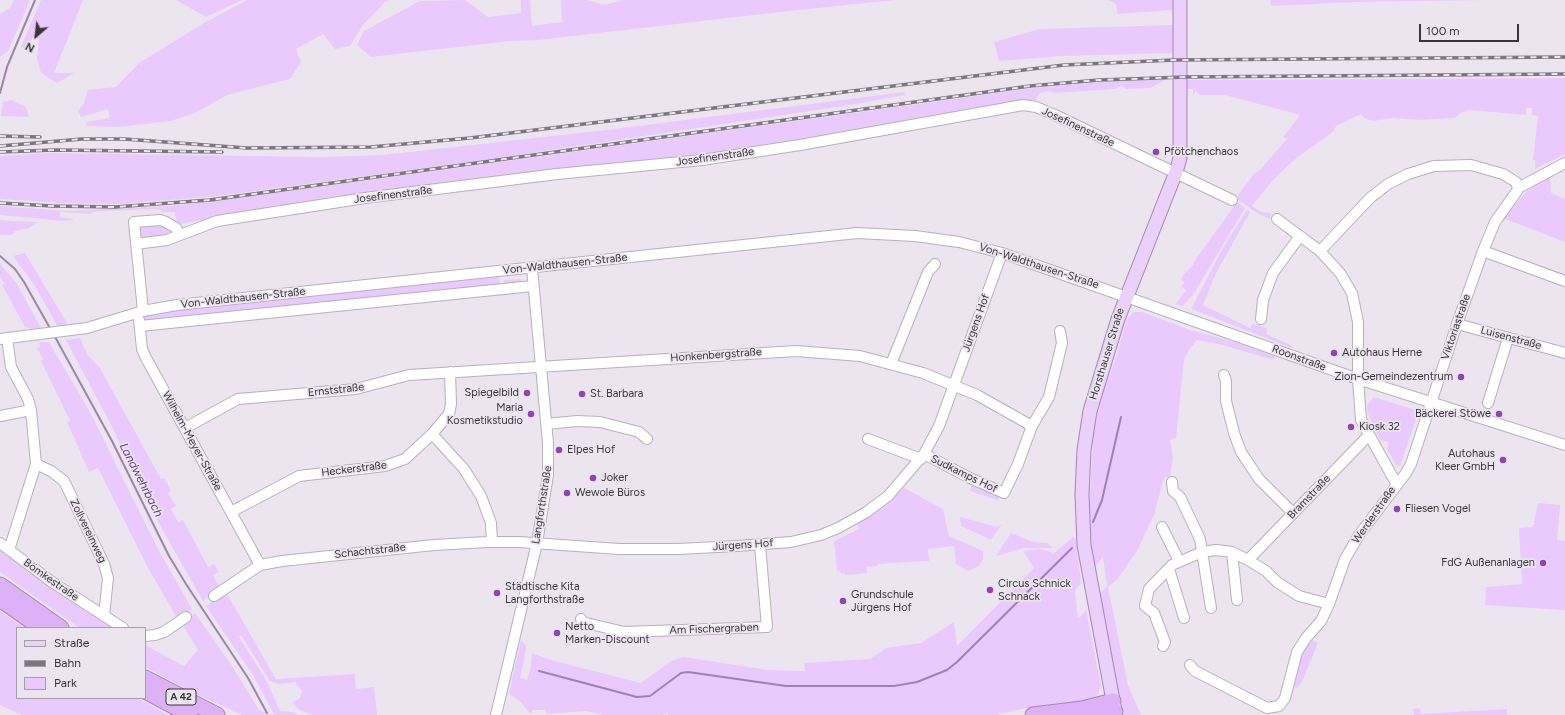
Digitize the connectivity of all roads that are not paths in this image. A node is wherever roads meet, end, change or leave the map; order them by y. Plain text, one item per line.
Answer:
1 (1180, 0) edge
2 (1565, 163) edge
3 (1176, 172) junction
4 (1518, 188) junction
5 (1232, 200) dead end
6 (1277, 220) dead end
7 (180, 235) junction
8 (1300, 236) junction
9 (136, 244) junction
10 (1320, 251) junction
11 (1483, 251) junction
12 (1002, 253) junction
13 (935, 264) dead end
14 (532, 268) junction
15 (1565, 281) edge
16 (533, 286) junction
17 (1126, 296) junction
18 (140, 312) junction
19 (1261, 319) dead end
20 (1457, 324) junction
21 (140, 326) junction
22 (1060, 331) dead end
23 (4, 338) edge
24 (1508, 338) junction
25 (1565, 353) edge
26 (891, 364) junction
27 (540, 367) junction
28 (450, 372) junction
29 (1224, 375) dead end
30 (1358, 379) junction
31 (954, 384) junction
32 (1431, 403) junction
33 (1488, 403) dead end
34 (31, 410) junction
35 (0, 416) edge
36 (546, 424) junction
37 (1032, 426) junction
38 (185, 428) junction
39 (432, 434) junction
40 (1369, 435) junction
41 (647, 439) dead end
42 (868, 439) dead end
43 (1565, 445) edge
44 (923, 457) junction
45 (36, 464) junction
46 (1172, 482) dead end
47 (1397, 485) junction
48 (231, 512) junction
49 (1293, 513) junction
50 (1162, 527) dead end
51 (0, 542) edge
52 (492, 542) junction
53 (537, 543) junction
54 (760, 544) junction
55 (9, 550) junction
56 (1202, 552) junction
57 (1232, 552) junction
58 (1248, 560) junction
59 (1179, 561) junction
60 (260, 565) junction
61 (1169, 569) junction
62 (0, 585) edge
63 (214, 596) dead end
64 (0, 599) edge
65 (1237, 600) dead end
66 (1329, 604) junction
67 (1212, 608) dead end
68 (104, 616) junction
69 (186, 617) dead end
70 (1184, 618) dead end
71 (581, 620) dead end
72 (40, 627) edge
73 (61, 627) edge
74 (121, 627) edge
75 (146, 636) edge
76 (1163, 646) dead end
77 (1190, 665) dead end
78 (146, 679) edge
79 (146, 692) edge
80 (1114, 709) edge
81 (190, 715) edge
82 (217, 715) edge
83 (496, 715) edge
84 (1033, 715) edge
85 (1090, 715) edge

1 - 3 main road, Horsthauser Straße
2 - 4 street
3 - 5 street, Josefinenstraße
3 - 7 street, Josefinenstraße
3 - 17 main road, Horsthauser Straße
4 - 10 street
4 - 11 street, Viktoriastraße
6 - 8 street, Werderstraße
7 - 9 street, Josefinenstraße
7 - 9 street
8 - 10 street, Werderstraße
8 - 19 street
9 - 18 street
10 - 30 street, Werderstraße
11 - 15 street
11 - 20 street, Viktoriastraße
12 - 14 street, Von-Waldthausen-Straße
12 - 17 street, Von-Waldthausen-Straße
12 - 31 street, Jürgens Hof
13 - 26 street
14 - 16 street, Langforthstraße
14 - 18 street, Von-Waldthausen-Straße
16 - 21 street, Von-Waldthausen-Straße
16 - 27 street, Langforthstraße
17 - 30 street, Roonstraße
17 - 80 main road, Horsthauser Straße
18 - 21 street, Wilhelm-Meyer-Straße
18 - 23 street, Von-Waldthausen-Straße
20 - 24 street, Luisenstraße
20 - 32 street, Viktoriastraße
21 - 38 street, Wilhelm-Meyer-Straße
22 - 37 street, Sudkamps Hof
23 - 34 street
24 - 25 street, Luisenstraße
24 - 33 street
26 - 27 street, Honkenbergstraße
26 - 31 street, Honkenbergstraße
27 - 28 street, Ernststraße
27 - 36 street, Langforthstraße
28 - 38 street, Ernststraße
28 - 39 street, Heckerstraße
29 - 49 street
30 - 32 street, Roonstraße
30 - 40 street, Werderstraße
31 - 37 street
31 - 44 street, Jürgens Hof
32 - 43 street, Roonstraße
32 - 47 street, Viktoriastraße
34 - 35 street
34 - 45 street
36 - 41 street
36 - 53 street, Langforthstraße
37 - 44 street, Sudkamps Hof
38 - 48 street, Wilhelm-Meyer-Straße
39 - 48 street, Heckerstraße
39 - 52 street
40 - 47 street, Werderstraße
40 - 49 street, Bramstraße
42 - 44 street
44 - 54 street, Jürgens Hof
45 - 55 street
45 - 68 street, Zollvereinweg
46 - 56 street
47 - 66 street, Werderstraße
48 - 60 street, Wilhelm-Meyer-Straße
49 - 58 street, Bramstraße
50 - 59 street
51 - 55 street, Bömkestraße
52 - 53 street, Schachtstraße
52 - 60 street, Schachtstraße
53 - 54 street, Jürgens Hof
53 - 83 street, Langforthstraße
54 - 71 street, Am Fischergraben
55 - 68 street, Bömkestraße
56 - 57 street
56 - 59 street
56 - 67 street
57 - 58 street
57 - 65 street
58 - 66 street
59 - 61 street
60 - 63 street, Schachtstraße
61 - 70 street
61 - 76 street
62 - 73 highway
64 - 72 highway
66 - 77 street, Werderstraße
68 - 74 street
69 - 75 street
78 - 82 highway, A 42
79 - 81 highway, A 42
80 - 84 highway
80 - 85 highway

